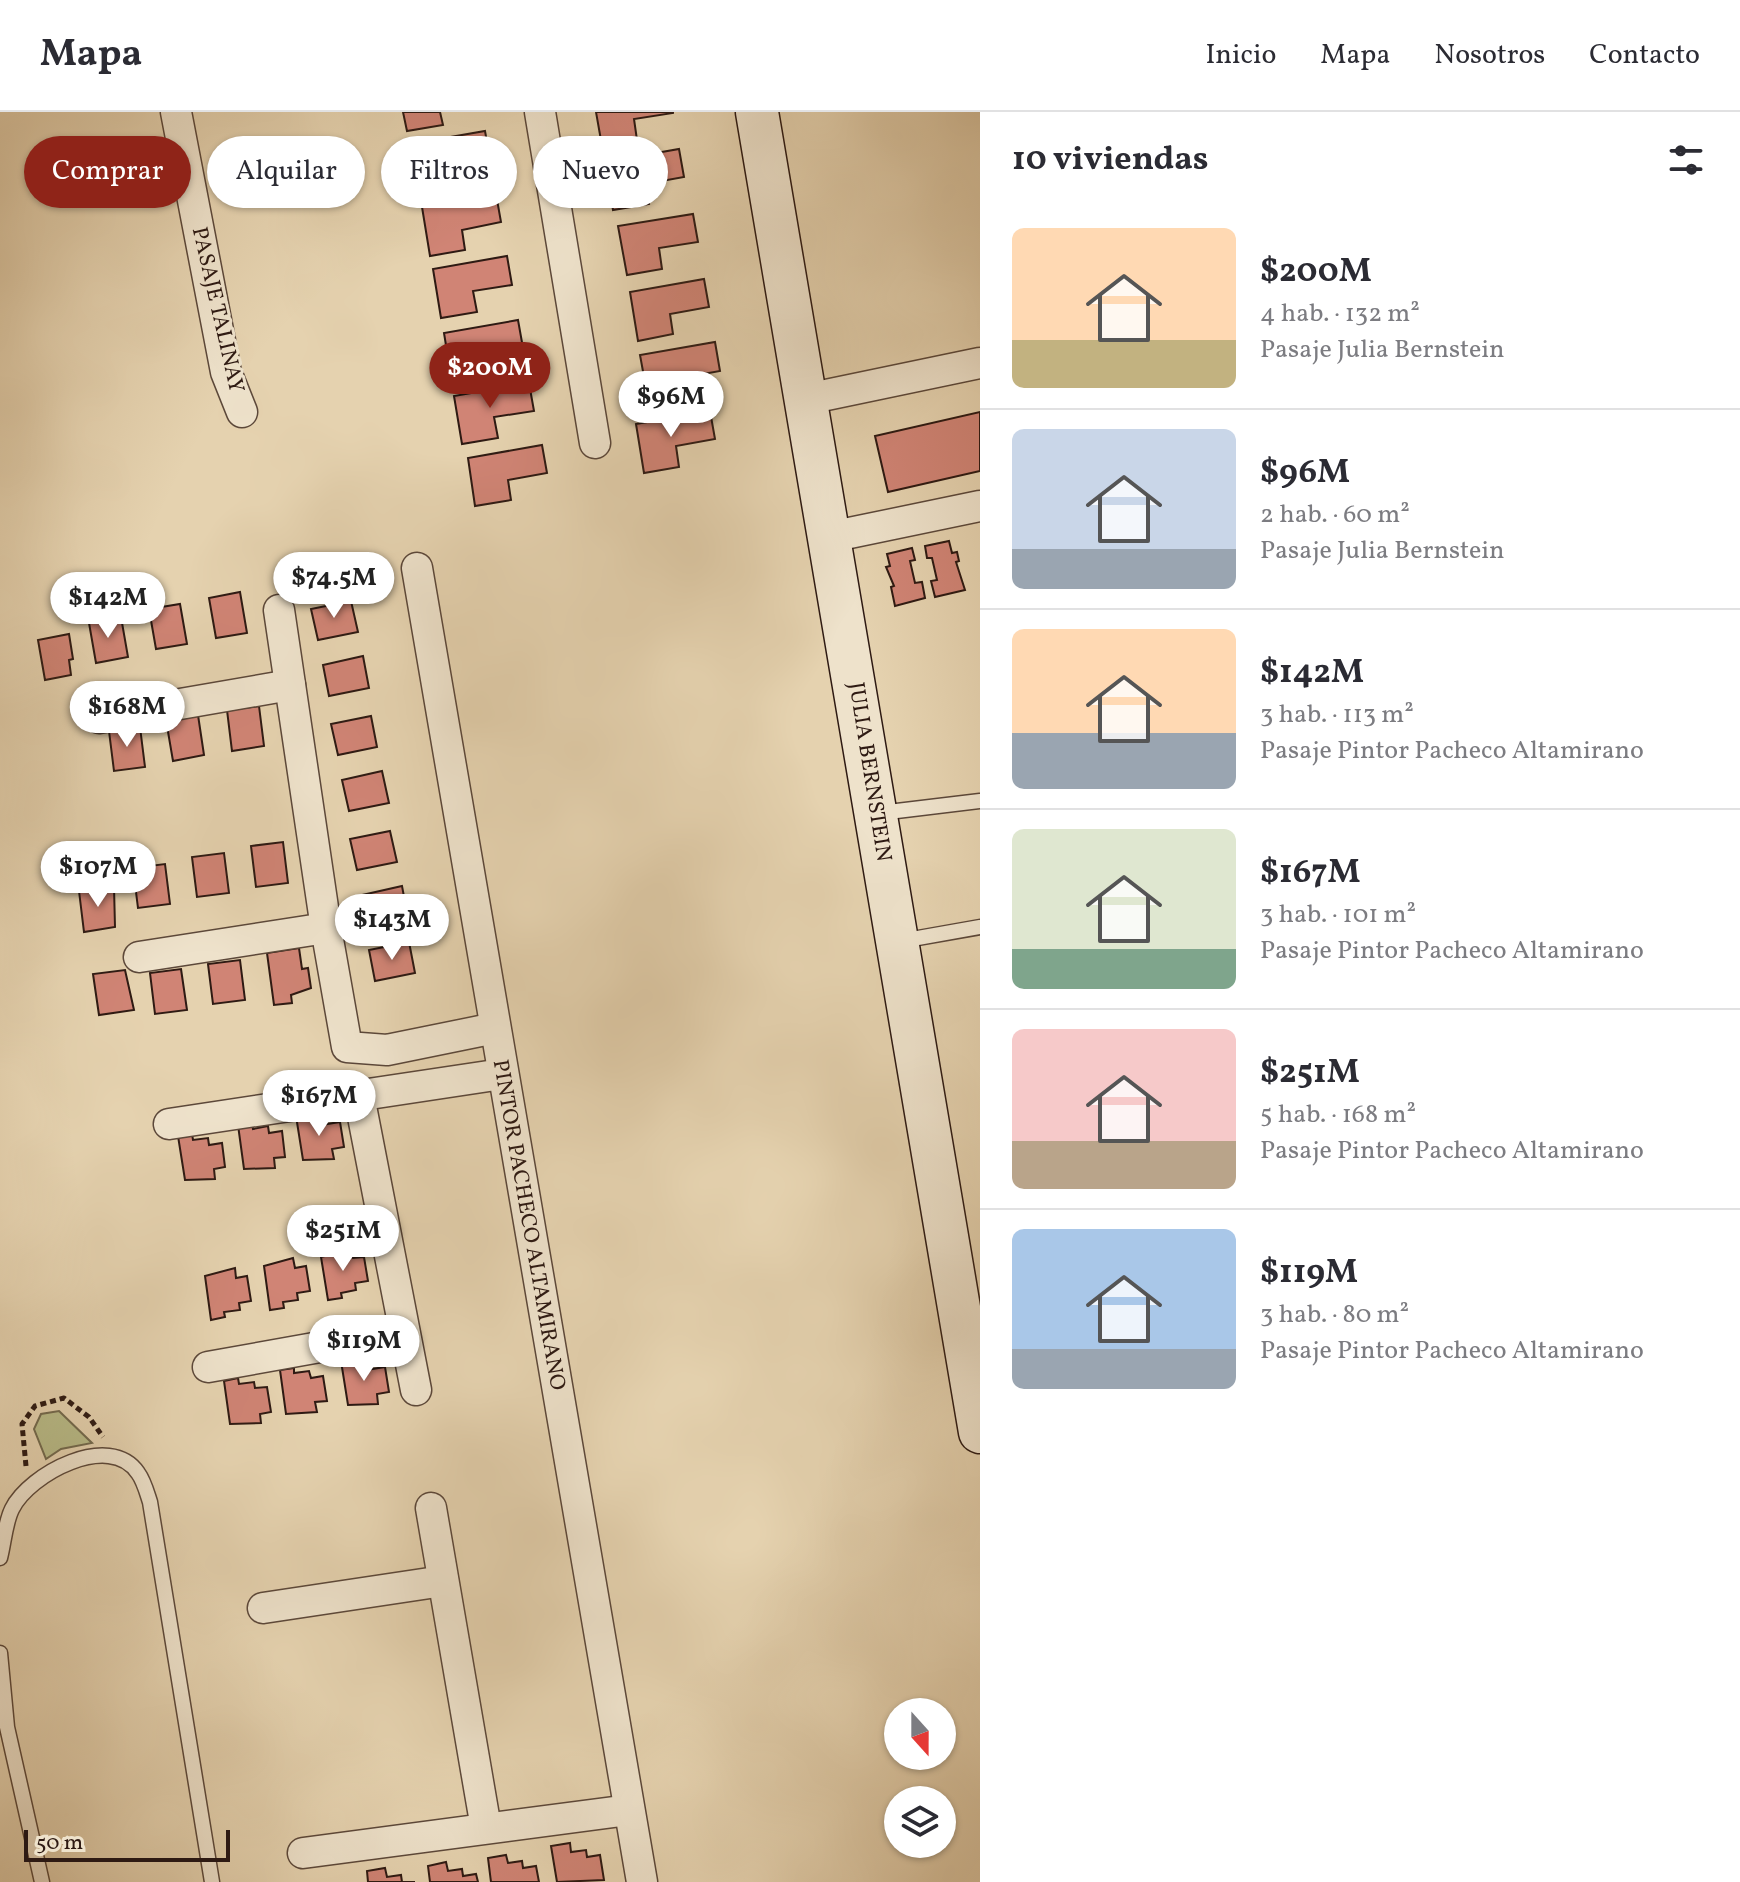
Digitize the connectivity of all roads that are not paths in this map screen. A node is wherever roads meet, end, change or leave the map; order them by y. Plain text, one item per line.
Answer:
1 (176, 112) edge
2 (540, 112) edge
3 (757, 112) edge
4 (980, 363) edge
5 (807, 399) junction
6 (242, 412) dead end
7 (595, 443) dead end
8 (980, 506) edge
9 (830, 537) junction
10 (417, 568) dead end
11 (279, 610) dead end
12 (290, 685) junction
13 (99, 718) dead end
14 (980, 801) edge
15 (876, 814) junction
16 (980, 927) edge
17 (326, 928) junction
18 (897, 942) junction
19 (139, 957) dead end
20 (495, 1028) junction
21 (502, 1074) junction
22 (359, 1096) junction
23 (169, 1124) dead end
24 (404, 1332) junction
25 (208, 1367) dead end
26 (416, 1390) dead end
27 (980, 1432) edge
28 (431, 1508) dead end
29 (0, 1558) edge
30 (443, 1581) junction
31 (263, 1608) dead end
32 (0, 1653) edge
33 (629, 1810) junction
34 (486, 1828) junction
35 (303, 1853) dead end
36 (42, 1882) edge
37 (212, 1882) edge
38 (642, 1882) edge

1 - 6 street, PASAJE TALINAY
2 - 7 street
3 - 5 street, JULIA BERNSTEIN
4 - 5 street
5 - 9 street, JULIA BERNSTEIN
8 - 9 street
9 - 15 street, JULIA BERNSTEIN
10 - 20 street, PINTOR PACHECO ALTAMIRANO
11 - 12 street
12 - 13 street
12 - 17 street
14 - 15 lane
15 - 18 street, JULIA BERNSTEIN
16 - 18 lane
17 - 19 street
17 - 20 street
18 - 27 street, JULIA BERNSTEIN
20 - 21 street, PINTOR PACHECO ALTAMIRANO
21 - 22 street
21 - 33 street, PINTOR PACHECO ALTAMIRANO
22 - 23 street
22 - 24 street
24 - 25 street
24 - 26 street
28 - 30 street
29 - 37 lane
30 - 31 street
30 - 34 street
32 - 36 lane
33 - 34 street
33 - 38 street, PINTOR PACHECO ALTAMIRANO
34 - 35 street

